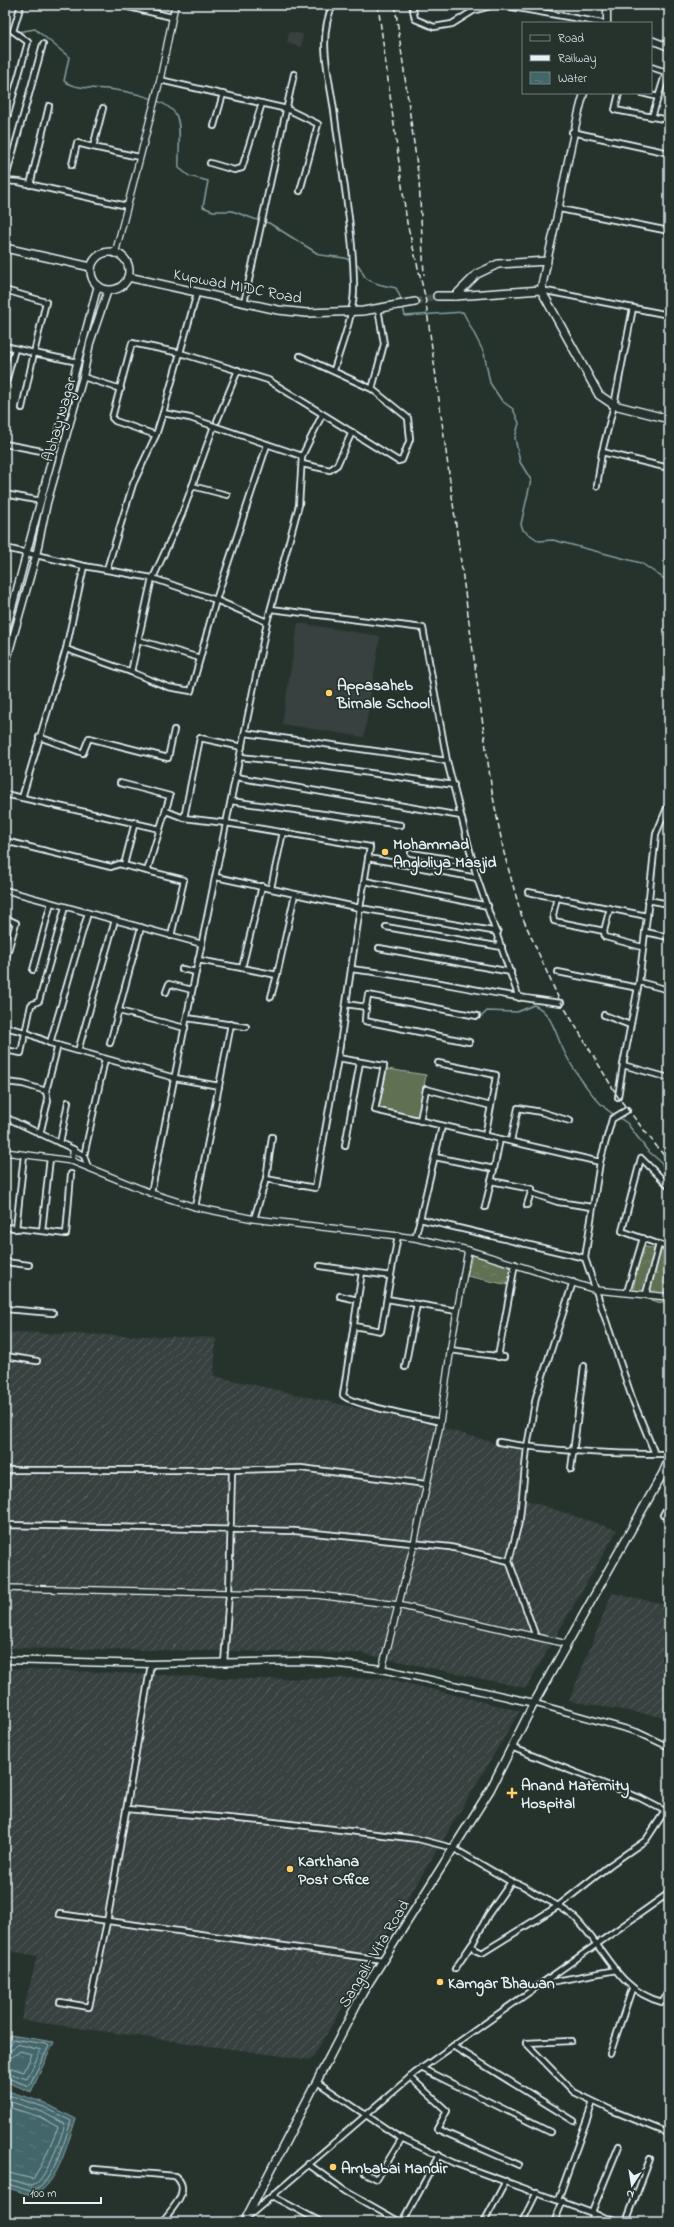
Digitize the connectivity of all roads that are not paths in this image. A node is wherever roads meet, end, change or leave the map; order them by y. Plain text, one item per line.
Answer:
1 (21, 5) edge
2 (120, 5) edge
3 (175, 5) edge
4 (334, 5) edge
5 (412, 5) edge
6 (476, 5) edge
7 (494, 5) edge
8 (501, 5) edge
9 (607, 5) edge
10 (473, 11) junction
11 (172, 17) junction
12 (596, 22) edge
13 (607, 22) edge
14 (652, 40) edge
15 (43, 44) dead end
16 (669, 46) edge
17 (652, 67) edge
18 (667, 72) edge
19 (294, 74) dead end
20 (160, 80) junction
21 (223, 94) junction
22 (584, 94) edge
23 (619, 94) edge
24 (646, 94) edge
25 (658, 97) junction
26 (262, 103) junction
27 (5, 105) edge
28 (11, 106) junction
29 (49, 106) dead end
30 (103, 108) dead end
31 (287, 109) junction
32 (652, 117) junction
33 (669, 120) edge
34 (5, 125) edge
35 (214, 126) dead end
36 (572, 132) junction
37 (93, 147) junction
38 (669, 154) edge
39 (139, 157) junction
40 (210, 163) dead end
41 (72, 165) dead end
42 (5, 181) edge
43 (30, 185) junction
44 (300, 191) dead end
45 (127, 206) junction
46 (560, 208) junction
47 (669, 232) edge
48 (5, 248) edge
49 (115, 254) junction
50 (547, 261) junction
51 (92, 267) junction
52 (128, 277) junction
53 (98, 285) junction
54 (5, 290) edge
55 (108, 290) junction
56 (541, 290) junction
57 (197, 293) junction
58 (437, 296) tunnel mouth
59 (455, 296) junction
60 (414, 302) tunnel mouth
61 (244, 303) junction
62 (378, 308) junction
63 (633, 308) junction
64 (351, 311) junction
65 (669, 315) edge
66 (5, 346) edge
67 (15, 349) junction
68 (34, 353) junction
69 (180, 353) junction
70 (300, 356) dead end
71 (78, 362) junction
72 (238, 370) junction
73 (334, 370) junction
74 (83, 377) junction
75 (5, 386) edge
76 (121, 389) junction
77 (372, 389) junction
78 (614, 405) junction
79 (22, 408) dead end
80 (163, 414) junction
81 (322, 415) junction
82 (669, 419) edge
83 (217, 421) dead end
84 (214, 426) junction
85 (352, 432) junction
86 (156, 435) junction
87 (5, 444) edge
88 (267, 445) junction
89 (602, 452) junction
90 (52, 453) junction
91 (302, 456) junction
92 (302, 464) junction
93 (669, 468) edge
94 (192, 486) junction
95 (597, 486) dead end
96 (5, 494) edge
97 (227, 495) dead end
98 (41, 501) junction
99 (5, 548) edge
100 (26, 553) junction
101 (36, 556) junction
102 (84, 566) junction
103 (107, 569) junction
104 (153, 578) junction
105 (216, 600) junction
106 (271, 609) junction
107 (267, 622) junction
108 (5, 634) edge
109 (138, 640) junction
110 (66, 649) junction
111 (200, 658) junction
112 (5, 666) edge
113 (131, 672) junction
114 (174, 730) dead end
115 (245, 733) junction
116 (39, 737) junction
117 (242, 747) junction
118 (240, 757) junction
119 (447, 761) junction
120 (236, 777) junction
121 (120, 782) dead end
122 (454, 785) junction
123 (5, 794) edge
124 (22, 798) junction
125 (231, 800) junction
126 (669, 803) edge
127 (166, 811) junction
128 (461, 816) junction
129 (184, 818) junction
130 (135, 822) junction
131 (226, 823) junction
132 (401, 825) dead end
133 (160, 829) junction
134 (283, 832) junction
135 (5, 841) edge
136 (411, 853) dead end
137 (368, 858) junction
138 (474, 863) junction
139 (124, 865) junction
140 (148, 871) junction
141 (216, 876) junction
142 (477, 878) junction
143 (365, 881) junction
144 (262, 886) junction
145 (271, 888) junction
146 (5, 890) edge
147 (528, 892) dead end
148 (295, 894) junction
149 (557, 898) junction
150 (648, 900) junction
151 (51, 903) junction
152 (669, 904) edge
153 (488, 906) junction
154 (65, 907) junction
155 (360, 908) junction
156 (610, 908) junction
157 (88, 913) junction
158 (647, 916) junction
159 (5, 918) edge
160 (114, 920) junction
161 (141, 928) junction
162 (386, 928) dead end
163 (604, 931) junction
164 (498, 932) junction
165 (645, 932) junction
166 (171, 936) junction
167 (669, 937) edge
168 (202, 944) junction
169 (502, 946) junction
170 (642, 947) junction
171 (379, 948) dead end
172 (198, 960) junction
173 (5, 961) edge
174 (242, 968) junction
175 (182, 969) dead end
176 (351, 969) junction
177 (34, 970) dead end
178 (196, 972) junction
179 (511, 972) junction
180 (558, 972) dead end
181 (277, 975) junction
182 (639, 982) junction
183 (638, 988) junction
184 (192, 990) junction
185 (669, 990) edge
186 (166, 992) dead end
187 (271, 996) dead end
188 (519, 998) junction
189 (561, 1003) dead end
190 (346, 1004) junction
191 (366, 1007) junction
192 (119, 1011) junction
193 (604, 1015) dead end
194 (477, 1016) dead end
195 (187, 1018) junction
196 (232, 1024) junction
197 (630, 1025) junction
198 (5, 1027) edge
199 (246, 1027) dead end
200 (185, 1028) junction
201 (25, 1032) junction
202 (468, 1042) dead end
203 (50, 1043) junction
204 (110, 1043) dead end
205 (58, 1045) junction
206 (5, 1050) edge
207 (78, 1051) junction
208 (338, 1058) junction
209 (105, 1059) junction
210 (360, 1062) junction
211 (438, 1063) dead end
212 (623, 1065) junction
213 (175, 1078) junction
214 (669, 1078) edge
215 (5, 1082) edge
216 (219, 1086) junction
217 (46, 1091) junction
218 (618, 1097) dead end
219 (68, 1102) dead end
220 (491, 1106) junction
221 (627, 1110) dead end
222 (6, 1118) edge
223 (420, 1121) junction
224 (570, 1122) dead end
225 (5, 1126) edge
226 (442, 1126) junction
227 (40, 1134) junction
228 (272, 1136) dead end
229 (486, 1136) junction
230 (500, 1139) junction
231 (511, 1141) junction
232 (60, 1143) junction
233 (345, 1146) dead end
234 (73, 1149) junction
235 (5, 1152) edge
236 (24, 1155) junction
237 (84, 1156) junction
238 (435, 1157) junction
239 (50, 1158) junction
240 (72, 1161) junction
241 (600, 1162) junction
242 (88, 1167) junction
243 (494, 1169) junction
244 (71, 1174) dead end
245 (266, 1179) junction
246 (491, 1181) junction
247 (669, 1186) edge
248 (151, 1193) junction
249 (531, 1193) junction
250 (527, 1205) dead end
251 (195, 1207) junction
252 (485, 1207) dead end
253 (592, 1207) junction
254 (254, 1219) junction
255 (420, 1219) junction
256 (5, 1227) edge
257 (16, 1229) junction
258 (42, 1231) junction
259 (398, 1235) junction
260 (415, 1238) junction
261 (643, 1238) junction
262 (659, 1244) junction
263 (669, 1248) edge
264 (468, 1250) junction
265 (585, 1258) junction
266 (5, 1262) edge
267 (515, 1264) junction
268 (29, 1265) dead end
269 (320, 1266) dead end
270 (362, 1272) junction
271 (391, 1276) junction
272 (573, 1282) junction
273 (596, 1290) junction
274 (627, 1292) junction
275 (646, 1294) junction
276 (340, 1296) dead end
277 (669, 1297) edge
278 (387, 1299) junction
279 (358, 1300) junction
280 (417, 1304) junction
281 (5, 1309) edge
282 (457, 1311) junction
283 (53, 1313) dead end
284 (354, 1326) junction
285 (450, 1350) junction
286 (5, 1356) edge
287 (498, 1357) junction
288 (504, 1357) dead end
289 (37, 1362) dead end
290 (584, 1366) dead end
291 (405, 1367) dead end
292 (440, 1422) junction
293 (499, 1442) dead end
294 (527, 1447) junction
295 (573, 1450) junction
296 (655, 1454) junction
297 (669, 1454) edge
298 (669, 1459) edge
299 (6, 1469) edge
300 (232, 1470) junction
301 (570, 1470) dead end
302 (426, 1484) junction
303 (5, 1494) edge
304 (669, 1504) edge
305 (669, 1516) edge
306 (5, 1525) edge
307 (231, 1531) junction
308 (414, 1544) junction
309 (509, 1561) junction
310 (5, 1588) edge
311 (229, 1594) junction
312 (398, 1605) junction
313 (536, 1637) junction
314 (567, 1644) junction
315 (5, 1660) edge
316 (224, 1662) junction
317 (151, 1664) junction
318 (382, 1669) junction
319 (534, 1703) junction
320 (511, 1747) junction
321 (669, 1747) edge
322 (127, 1808) junction
323 (667, 1812) edge
324 (453, 1848) junction
325 (511, 1882) junction
326 (669, 1893) edge
327 (558, 1906) junction
328 (59, 1914) dead end
329 (107, 1922) junction
330 (472, 1944) junction
331 (598, 1944) junction
332 (383, 1960) junction
333 (455, 1969) dead end
334 (616, 1970) junction
335 (543, 1983) junction
336 (632, 1988) junction
337 (669, 1990) edge
338 (60, 2002) dead end
339 (571, 2041) dead end
340 (453, 2046) junction
341 (610, 2054) dead end
342 (421, 2068) junction
343 (410, 2077) junction
344 (317, 2082) junction
345 (593, 2102) junction
346 (366, 2116) junction
347 (574, 2121) dead end
348 (550, 2132) dead end
349 (668, 2133) edge
350 (402, 2138) junction
351 (619, 2146) dead end
352 (439, 2156) junction
353 (650, 2159) dead end
354 (308, 2164) junction
355 (520, 2165) dead end
356 (94, 2169) dead end
357 (365, 2173) dead end
358 (506, 2181) junction
359 (537, 2192) junction
360 (272, 2196) junction
361 (561, 2200) junction
362 (593, 2213) junction
363 (248, 2216) junction
364 (162, 2222) edge
365 (244, 2222) edge
366 (321, 2222) edge
367 (400, 2222) edge
368 (403, 2222) edge
369 (484, 2222) edge
370 (522, 2222) edge
371 (554, 2222) edge
372 (591, 2222) edge
373 (617, 2222) edge
374 (626, 2222) edge

1 - 28 street
2 - 11 street
3 - 11 street
4 - 64 street
5 - 10 street
6 - 10 street
7 - 10 street
8 - 12 street
9 - 13 main road
11 - 20 street
14 - 16 main road
15 - 42 street
17 - 18 street
18 - 25 street
19 - 31 street
20 - 21 street
20 - 39 street
21 - 26 street
21 - 35 street
22 - 36 main road
23 - 32 street
24 - 25 street
25 - 32 street
26 - 31 street
26 - 40 street
27 - 28 street
28 - 34 street
29 - 43 street
30 - 37 street
31 - 44 street
31 - 61 street
32 - 33 street
36 - 38 street
36 - 46 main road
37 - 39 street
37 - 41 street
39 - 45 street
42 - 43 street
43 - 45 street
45 - 49 street
46 - 47 street
46 - 50 main road
48 - 51 main road
49 - 51 main road
49 - 52 main road
50 - 56 main road
50 - 59 main road
51 - 53 main road
52 - 55 main road
52 - 57 main road, Kupwad MIDC Road
53 - 55 main road
53 - 71 main road
54 - 68 street
55 - 74 main road, Abhay Nagar
56 - 59 main road
56 - 63 street
56 - 78 main road
57 - 61 main road, Kupwad MIDC Road
57 - 69 street
58 - 59 main road
60 - 62 main road, Kupwad MIDC Road
61 - 64 main road, Kupwad MIDC Road
62 - 64 main road, Kupwad MIDC Road
62 - 77 street
63 - 65 street
63 - 78 street
64 - 73 street
66 - 67 street
67 - 68 street
67 - 75 street
68 - 71 street
68 - 79 street
69 - 72 street
69 - 76 street
69 - 80 street
70 - 73 street
71 - 90 main road
72 - 81 street
72 - 83 street
73 - 77 street
74 - 76 street
74 - 101 main road, Abhay Nagar
76 - 86 street
77 - 85 street
78 - 82 main road
78 - 89 street
80 - 84 street
80 - 86 street
81 - 85 street
81 - 91 street
84 - 88 street
84 - 94 street
85 - 92 street
86 - 103 street
87 - 90 street
88 - 91 street
88 - 105 street
89 - 93 street
89 - 95 street
90 - 98 main road
91 - 92 street
92 - 106 street
94 - 97 street
94 - 104 street
96 - 98 street
98 - 100 main road
99 - 100 street
100 - 101 street
100 - 108 main road
101 - 102 street
101 - 112 main road, Abhay Nagar
102 - 103 street
102 - 110 street
103 - 104 street
104 - 105 street
104 - 109 street
105 - 107 street
105 - 111 street
106 - 107 street
106 - 119 street
107 - 115 street
109 - 111 street
109 - 113 street
110 - 113 street
110 - 116 street
111 - 113 street
114 - 116 street
115 - 117 street
115 - 119 street
116 - 124 street
117 - 118 street
117 - 129 street
118 - 120 street
118 - 122 street
119 - 122 street
120 - 125 street
120 - 128 street
121 - 127 street
122 - 128 street
123 - 124 street
124 - 130 street
125 - 131 street
125 - 132 street
126 - 150 street
127 - 129 street
127 - 133 street
128 - 138 street
129 - 131 street
130 - 133 street
130 - 139 street
131 - 134 street
131 - 141 street
133 - 140 street
134 - 137 street
134 - 145 street
135 - 139 street
136 - 138 street
137 - 142 street
137 - 143 street
138 - 142 street
139 - 140 street
140 - 166 street
141 - 144 street
141 - 168 street
142 - 153 street
143 - 153 street
143 - 155 street
144 - 145 street
144 - 174 street
145 - 148 street
146 - 151 street
147 - 149 street
148 - 155 street
148 - 181 street
149 - 156 street
149 - 163 street
150 - 152 street
150 - 158 street
151 - 154 street
151 - 177 street
153 - 164 street
154 - 157 street
154 - 201 street
155 - 164 street
155 - 176 street
156 - 158 street
156 - 163 street
157 - 160 street
157 - 203 street
158 - 165 street
159 - 173 street
160 - 161 street
160 - 207 street
161 - 166 street
161 - 192 street
162 - 169 street
163 - 170 street
164 - 169 street
165 - 167 street
165 - 170 street
166 - 168 street
168 - 172 street
169 - 179 street
170 - 182 street
171 - 179 street
172 - 174 street
172 - 178 street
174 - 181 street
175 - 178 street
176 - 188 street
176 - 190 street
178 - 184 street
179 - 188 street
180 - 183 street
181 - 187 street
182 - 183 street
182 - 185 street
183 - 197 street
184 - 186 street
184 - 195 street
188 - 189 street
190 - 191 street
190 - 208 street
191 - 194 street
191 - 202 street
192 - 200 street
192 - 204 street
193 - 197 street
195 - 196 street
195 - 200 street
196 - 199 street
196 - 216 street
197 - 212 street
198 - 201 street
200 - 213 street
201 - 203 street
201 - 206 street
203 - 205 street
205 - 207 street
205 - 217 street
207 - 209 street
208 - 210 street
208 - 245 street
209 - 213 street
209 - 237 street
210 - 223 street
210 - 233 street
211 - 220 street
212 - 214 street
212 - 218 street
213 - 216 street
213 - 248 street
215 - 217 street
216 - 251 street
217 - 227 street
219 - 232 street
220 - 223 street
220 - 229 street
221 - 241 street
222 - 225 street
222 - 227 street
223 - 226 street
224 - 231 street
226 - 229 street
226 - 238 street
227 - 232 street
228 - 245 street
229 - 230 street
230 - 231 street
230 - 243 street
231 - 241 street
232 - 234 street
234 - 237 street
234 - 240 street
235 - 236 street
236 - 239 street
236 - 257 street
237 - 242 street
238 - 243 street
238 - 255 street
239 - 240 street
239 - 258 street
240 - 242 street
241 - 253 street
242 - 248 street
243 - 246 street
244 - 258 street
245 - 254 street
246 - 249 street
246 - 252 street
247 - 261 street
248 - 251 street
249 - 250 street
249 - 253 street
251 - 254 street
253 - 265 street
254 - 259 street
255 - 260 street
255 - 265 street
256 - 257 street
257 - 258 street
259 - 260 street
259 - 271 street
260 - 264 street
261 - 262 street
261 - 274 street
262 - 263 street
262 - 275 street
264 - 267 street
264 - 282 street
265 - 273 street
266 - 268 street
267 - 272 street
267 - 287 street
269 - 270 street
270 - 271 street
270 - 279 street
271 - 278 street
272 - 273 street
272 - 294 street
273 - 274 street
273 - 296 street
274 - 275 street
275 - 277 street
276 - 279 street
278 - 280 street
278 - 284 street
279 - 284 street
280 - 282 street
280 - 291 street
281 - 283 street
282 - 285 street
284 - 292 street
285 - 287 street
285 - 292 street
286 - 289 street
287 - 288 street
290 - 295 street
292 - 302 street
293 - 294 street
294 - 295 street
294 - 309 street
295 - 296 street
295 - 301 street
296 - 297 street
298 - 314 main road, Sangali- Vita Road
299 - 300 street
299 - 303 street
300 - 302 street
300 - 307 street
302 - 308 street
304 - 305 street
306 - 307 street
307 - 308 street
307 - 311 street
308 - 309 street
308 - 312 street
309 - 313 street
310 - 311 street
311 - 312 street
311 - 316 street
312 - 313 street
312 - 318 street
313 - 314 street
314 - 319 main road, Sangali- Vita Road
315 - 317 main road
316 - 317 main road
316 - 318 main road
317 - 322 street
318 - 319 main road
319 - 320 main road, Sangali- Vita Road
319 - 321 street
320 - 323 street
320 - 324 main road, Sangali- Vita Road
322 - 324 street
322 - 329 street
323 - 327 street
324 - 325 street
324 - 332 main road, Sangali- Vita Road
325 - 327 street
325 - 330 street
326 - 331 street
327 - 330 street
327 - 331 street
328 - 329 street
329 - 332 street
329 - 338 street
330 - 333 street
331 - 334 street
331 - 335 street
332 - 344 main road, Sangali- Vita Road
334 - 335 street
334 - 336 street
335 - 340 street
336 - 337 street
336 - 341 street
339 - 345 street
340 - 342 street
340 - 347 street
342 - 343 street
342 - 348 street
343 - 346 street
343 - 355 street
344 - 346 street
344 - 363 main road, Sangali- Vita Road
345 - 349 street
345 - 361 street
346 - 350 street
346 - 354 street
350 - 352 street
350 - 357 street
351 - 362 street
352 - 358 street
352 - 368 street
353 - 374 street
354 - 360 street
354 - 367 street
356 - 364 street
358 - 359 street
358 - 369 street
359 - 361 street
359 - 370 street
360 - 363 street
360 - 366 street
361 - 362 street
361 - 371 street
362 - 372 street
362 - 373 street
363 - 365 main road, Sangali- Vita Road

